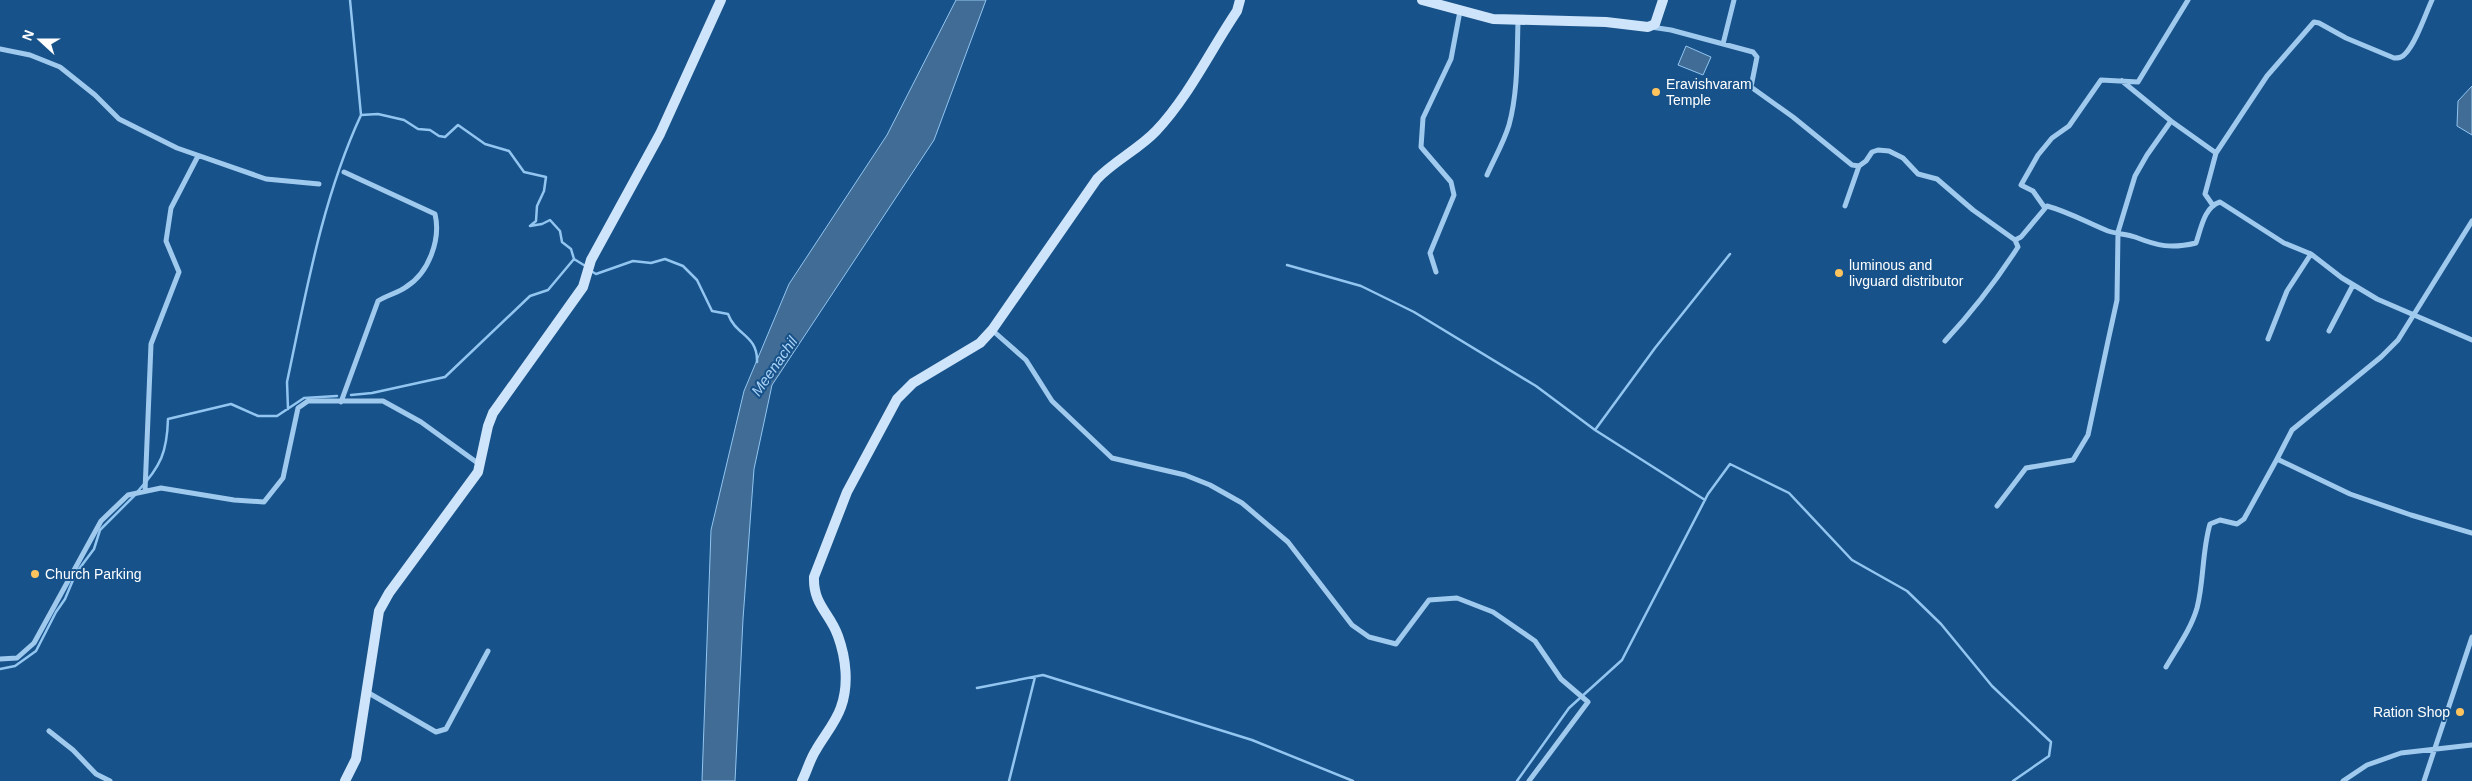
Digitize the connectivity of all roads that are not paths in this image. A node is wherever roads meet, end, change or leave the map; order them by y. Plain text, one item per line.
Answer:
1 (721, 0) edge
2 (1240, 0) edge
3 (1422, 0) edge
4 (1663, 0) edge
5 (1734, 0) edge
6 (2188, 0) edge
7 (2432, 0) edge
8 (1460, 11) junction
9 (1518, 21) junction
10 (1648, 27) junction
11 (1723, 44) junction
12 (0, 50) edge
13 (2121, 81) junction
14 (2171, 121) junction
15 (2216, 153) junction
16 (198, 156) junction
17 (1859, 166) junction
18 (344, 172) dead end
19 (1487, 175) dead end
20 (319, 184) dead end
21 (2212, 204) junction
22 (1845, 206) dead end
23 (2045, 208) junction
24 (2472, 221) edge
25 (2118, 232) junction
26 (2015, 240) junction
27 (2311, 254) junction
28 (1436, 272) dead end
29 (2353, 285) junction
30 (2412, 315) junction
31 (992, 330) junction
32 (2329, 331) dead end
33 (2268, 339) dead end
34 (2472, 340) edge
35 (1945, 342) dead end
36 (341, 402) junction
37 (2277, 459) junction
38 (480, 465) junction
39 (145, 491) junction
40 (1997, 506) dead end
41 (2472, 533) edge
42 (2472, 637) edge
43 (488, 651) dead end
44 (0, 659) edge
45 (2166, 667) dead end
46 (367, 692) junction
47 (49, 731) dead end
48 (2472, 745) edge
49 (2433, 751) junction
50 (110, 781) edge
51 (345, 781) edge
52 (802, 781) edge
53 (1529, 781) edge
54 (2343, 781) edge
55 (2424, 781) edge

1 - 38 main road
2 - 31 main road
3 - 8 main road
4 - 10 main road
5 - 11 street
6 - 13 street
7 - 15 street
8 - 9 main road
8 - 28 street
9 - 10 main road
9 - 19 street
10 - 11 street
11 - 17 street
12 - 16 street
13 - 14 street
13 - 23 street
14 - 15 street
14 - 25 street
15 - 21 street
16 - 20 street
16 - 39 street
17 - 22 street
17 - 26 street
18 - 36 street
21 - 25 street
21 - 27 street
23 - 25 street
23 - 26 street
24 - 30 street
25 - 40 street
26 - 35 street
27 - 29 street
27 - 33 street
29 - 30 street
29 - 32 street
30 - 34 street
30 - 37 street
31 - 52 main road
31 - 53 street
36 - 38 street
36 - 39 street
37 - 41 street
37 - 45 street
38 - 46 main road
39 - 44 street
42 - 49 street
43 - 46 street
46 - 51 main road
47 - 50 street
48 - 49 street
49 - 54 street
49 - 55 street

